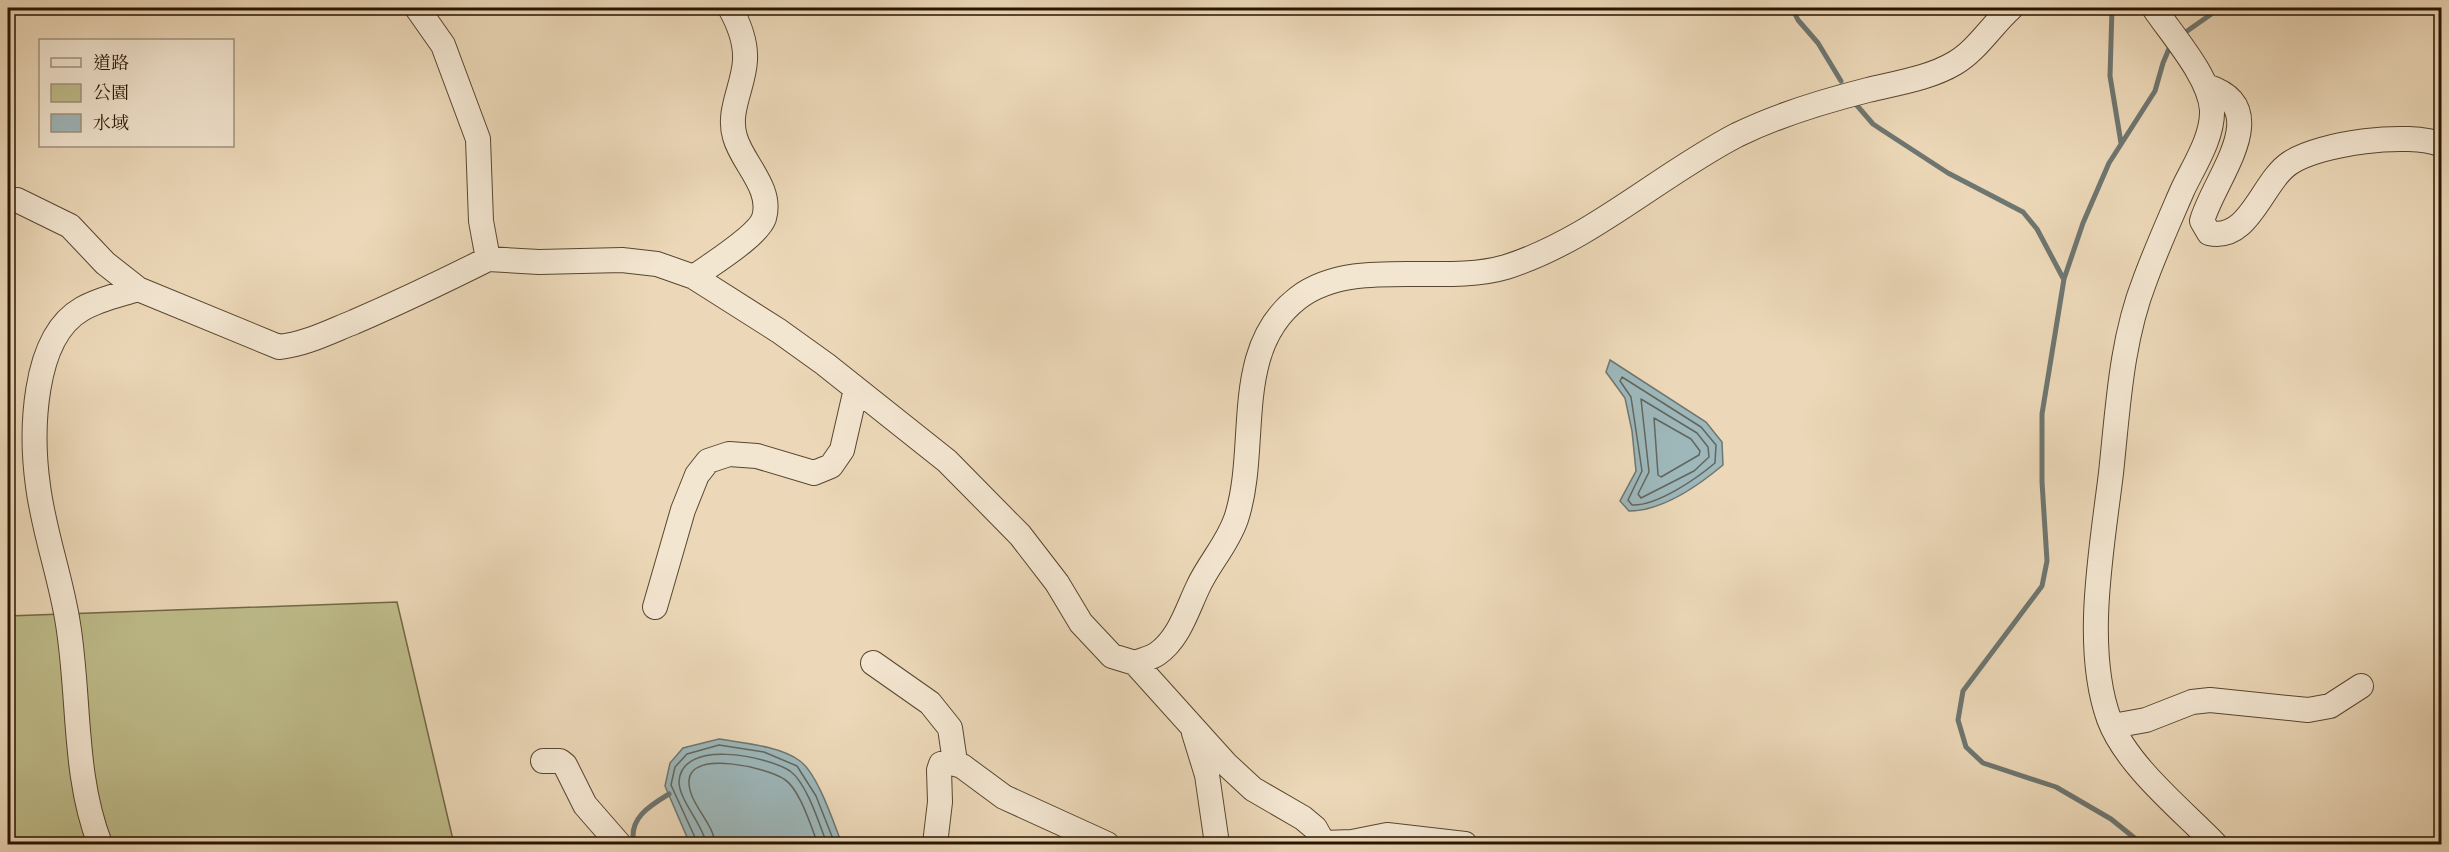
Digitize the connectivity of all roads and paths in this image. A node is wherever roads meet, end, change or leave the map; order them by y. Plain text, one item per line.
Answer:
1 (417, 8) edge
2 (730, 8) edge
3 (2010, 8) edge
4 (2154, 8) edge
5 (2206, 86) junction
6 (2442, 145) edge
7 (8, 200) edge
8 (488, 259) junction
9 (694, 277) junction
10 (138, 289) junction
11 (856, 389) junction
12 (656, 607) dead end
13 (873, 663) dead end
14 (1135, 663) junction
15 (2361, 686) dead end
16 (1191, 722) junction
17 (2113, 726) junction
18 (543, 760) dead end
19 (955, 762) junction
20 (100, 844) edge
21 (619, 844) edge
22 (935, 844) edge
23 (1107, 844) edge
24 (1217, 844) edge
25 (1324, 844) edge
26 (1465, 844) edge
27 (2215, 844) edge

1 - 8 street
2 - 9 street
3 - 14 street
4 - 5 street
5 - 6 street
5 - 17 street
7 - 10 street
8 - 9 street
8 - 10 street
9 - 11 street
10 - 20 street
11 - 12 street
11 - 14 street
13 - 19 street
14 - 16 street
15 - 17 street
16 - 24 street
16 - 25 street
17 - 27 street
18 - 21 street
19 - 22 street
19 - 23 street
25 - 26 street

